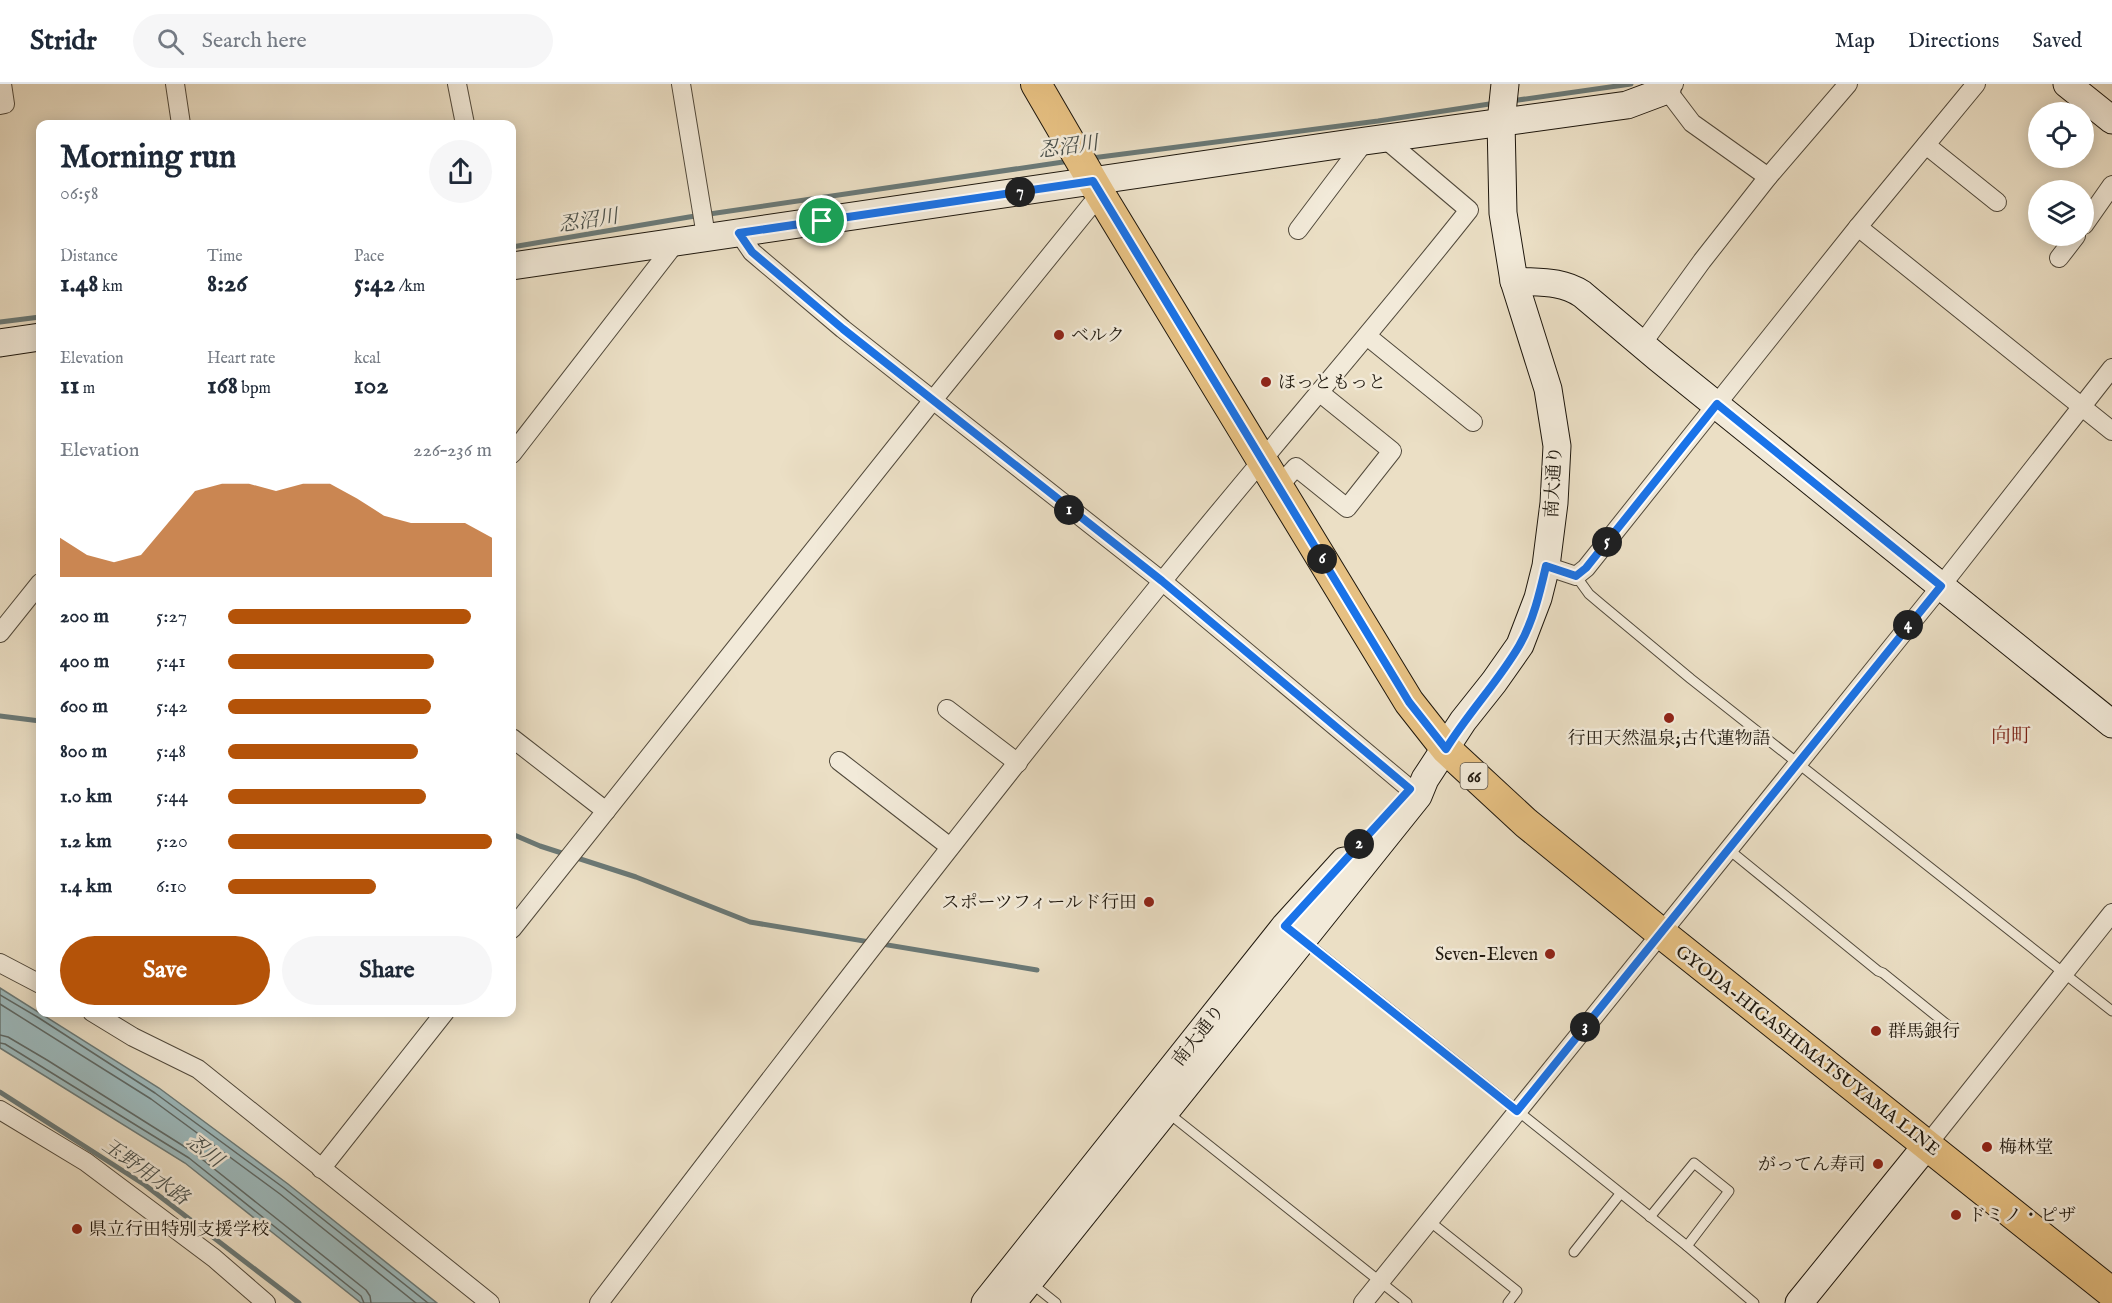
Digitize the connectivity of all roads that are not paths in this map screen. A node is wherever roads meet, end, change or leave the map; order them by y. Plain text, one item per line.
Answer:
1 (2, 84) edge
2 (175, 84) edge
3 (457, 84) edge
4 (681, 84) edge
5 (1036, 84) edge
6 (1505, 84) edge
7 (1848, 84) edge
8 (1976, 84) edge
9 (2067, 84) edge
10 (1671, 87) edge
11 (0, 105) edge
12 (180, 120) edge
13 (464, 120) edge
14 (2112, 120) edge
15 (1501, 122) junction
16 (1374, 139) junction
17 (1926, 145) junction
18 (1768, 177) junction
19 (2112, 185) edge
20 (1096, 188) junction
21 (1997, 202) dead end
22 (2094, 211) edge
23 (1858, 228) junction
24 (1298, 230) dead end
25 (739, 233) junction
26 (706, 236) junction
27 (677, 241) junction
28 (2069, 246) edge
29 (2060, 258) dead end
30 (516, 265) edge
31 (1514, 281) junction
32 (1367, 336) junction
33 (36, 338) edge
34 (0, 344) edge
35 (1642, 344) junction
36 (2112, 368) edge
37 (1319, 392) junction
38 (933, 400) junction
39 (1717, 404) junction
40 (2081, 406) junction
41 (1473, 422) dead end
42 (2112, 431) edge
43 (516, 449) edge
44 (1262, 459) junction
45 (1278, 487) junction
46 (1546, 566) junction
47 (1576, 576) junction
48 (1162, 581) junction
49 (1941, 586) junction
50 (36, 587) edge
51 (0, 633) edge
52 (947, 709) dead end
53 (2112, 724) edge
54 (516, 741) edge
55 (1446, 749) junction
56 (839, 761) dead end
57 (1798, 762) junction
58 (1018, 763) junction
59 (1417, 784) junction
60 (606, 811) junction
61 (951, 847) junction
62 (1728, 849) junction
63 (2112, 913) edge
64 (516, 924) edge
65 (1294, 933) junction
66 (1660, 933) junction
67 (0, 963) edge
68 (2064, 974) junction
69 (36, 982) edge
70 (2112, 1011) edge
71 (101, 1017) edge
72 (441, 1017) edge
73 (1950, 1027) dead end
74 (1157, 1104) junction
75 (0, 1110) edge
76 (1517, 1111) junction
77 (1927, 1145) junction
78 (321, 1169) junction
79 (1620, 1194) junction
80 (1650, 1217) junction
81 (1428, 1220) junction
82 (1687, 1246) junction
83 (1574, 1252) dead end
84 (1021, 1275) junction
85 (1380, 1281) junction
86 (2112, 1293) edge
87 (266, 1303) edge
88 (490, 1303) edge
89 (599, 1303) edge
90 (985, 1303) edge
91 (1012, 1303) edge
92 (1056, 1303) edge
93 (1363, 1303) edge
94 (1407, 1303) edge
95 (1508, 1303) edge
96 (1754, 1303) edge
97 (1799, 1303) edge

1 - 11 street
2 - 12 street
3 - 13 street
4 - 26 street
5 - 20 main road, GYODA-HIGASHIMATSUYAMA LINE / 66
6 - 15 street, 南大通り
7 - 18 street
8 - 17 street
9 - 14 street
10 - 15 street
10 - 18 street
15 - 16 street
15 - 31 street, 南大通り
16 - 20 street
16 - 24 street
16 - 32 street
17 - 21 street
17 - 23 street
18 - 35 street
19 - 22 street
20 - 25 street
20 - 38 street
20 - 44 main road, GYODA-HIGASHIMATSUYAMA LINE / 66
23 - 39 street
23 - 40 street
25 - 26 street
25 - 38 street
26 - 27 street
27 - 30 street
27 - 43 street
28 - 29 street
31 - 35 street
31 - 46 street, 南大通り
32 - 37 street
32 - 41 street
33 - 34 street
35 - 39 street
36 - 40 street
37 - 44 street
37 - 45 street
38 - 48 street
38 - 60 street
39 - 47 street
39 - 49 street
40 - 42 street
40 - 49 street
44 - 45 main road, GYODA-HIGASHIMATSUYAMA LINE / 66
44 - 48 street
45 - 55 main road, GYODA-HIGASHIMATSUYAMA LINE / 66
46 - 47 street
46 - 55 street, 南大通り
47 - 57 lane
48 - 58 street
48 - 59 street
49 - 53 street
49 - 57 street
50 - 51 street
52 - 58 street
54 - 60 street
55 - 59 street, 南大通り
55 - 66 main road, GYODA-HIGASHIMATSUYAMA LINE / 66
56 - 61 street
57 - 62 street
57 - 68 lane
58 - 61 street
59 - 65 street, 南大通り
60 - 64 street
61 - 89 street
62 - 66 street
62 - 73 lane
63 - 68 street
65 - 74 street, 南大通り
65 - 76 lane
66 - 76 street
66 - 77 main road, GYODA-HIGASHIMATSUYAMA LINE / 66
67 - 69 street
68 - 70 lane
68 - 77 street
71 - 78 street
72 - 78 street
74 - 84 street, 南大通り
74 - 85 lane
75 - 87 street
76 - 79 lane
76 - 81 street
77 - 86 main road, GYODA-HIGASHIMATSUYAMA LINE / 66
77 - 97 street
78 - 88 street
79 - 80 lane
79 - 83 lane
80 - 82 lane
80 - 82 lane
81 - 85 street
81 - 95 lane
82 - 96 lane
84 - 90 street, 南大通り
84 - 91 street, 南大通り
84 - 92 lane
85 - 93 street
85 - 94 lane

